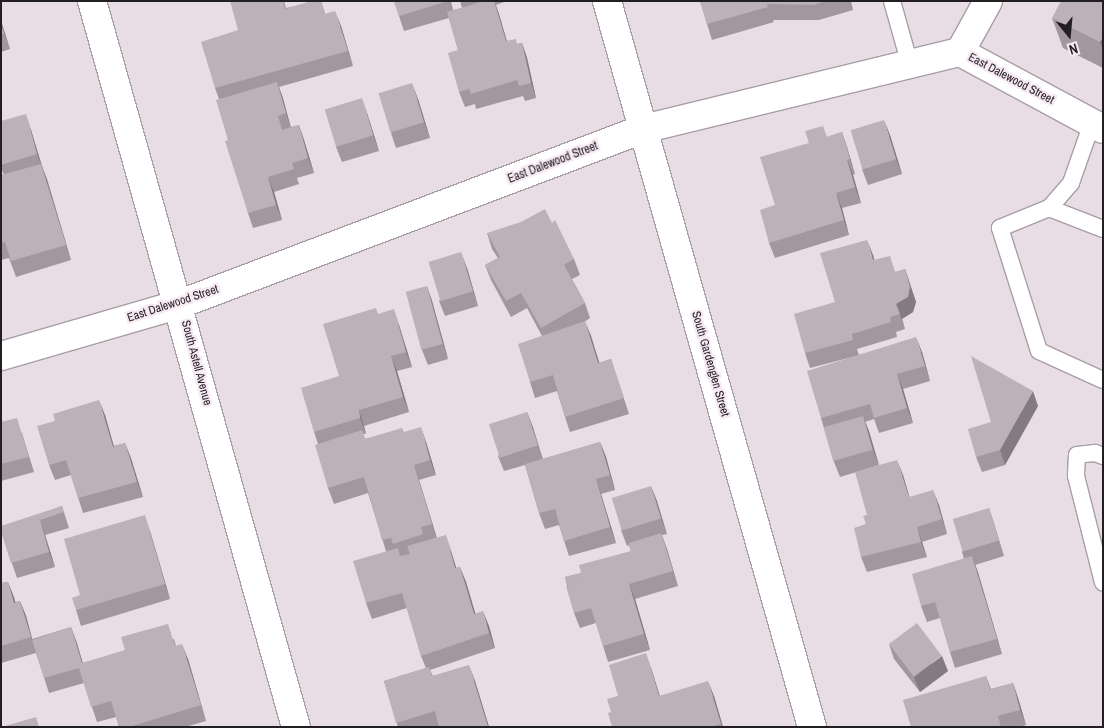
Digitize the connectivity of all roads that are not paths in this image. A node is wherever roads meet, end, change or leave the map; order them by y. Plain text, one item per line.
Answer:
1 (92, 1) edge
2 (607, 1) edge
3 (892, 1) edge
4 (988, 1) edge
5 (960, 52) junction
6 (910, 65) junction
7 (1098, 126) edge
8 (644, 129) junction
9 (1049, 208) junction
10 (1103, 229) edge
11 (180, 304) junction
12 (1, 356) edge
13 (1103, 380) edge
14 (1103, 456) edge
15 (1103, 584) edge
16 (296, 727) edge
17 (812, 727) edge

1 - 11 street, South Astell Avenue
2 - 8 street, South Gardenglen Street
3 - 6 lane
4 - 5 street
5 - 6 street, East Dalewood Street
5 - 7 street, East Dalewood Street
6 - 8 street, East Dalewood Street
7 - 9 lane
8 - 11 street, East Dalewood Street
8 - 17 street, South Gardenglen Street
9 - 10 lane
9 - 13 lane
11 - 12 street, East Dalewood Street
11 - 16 street, South Astell Avenue
14 - 15 lane

